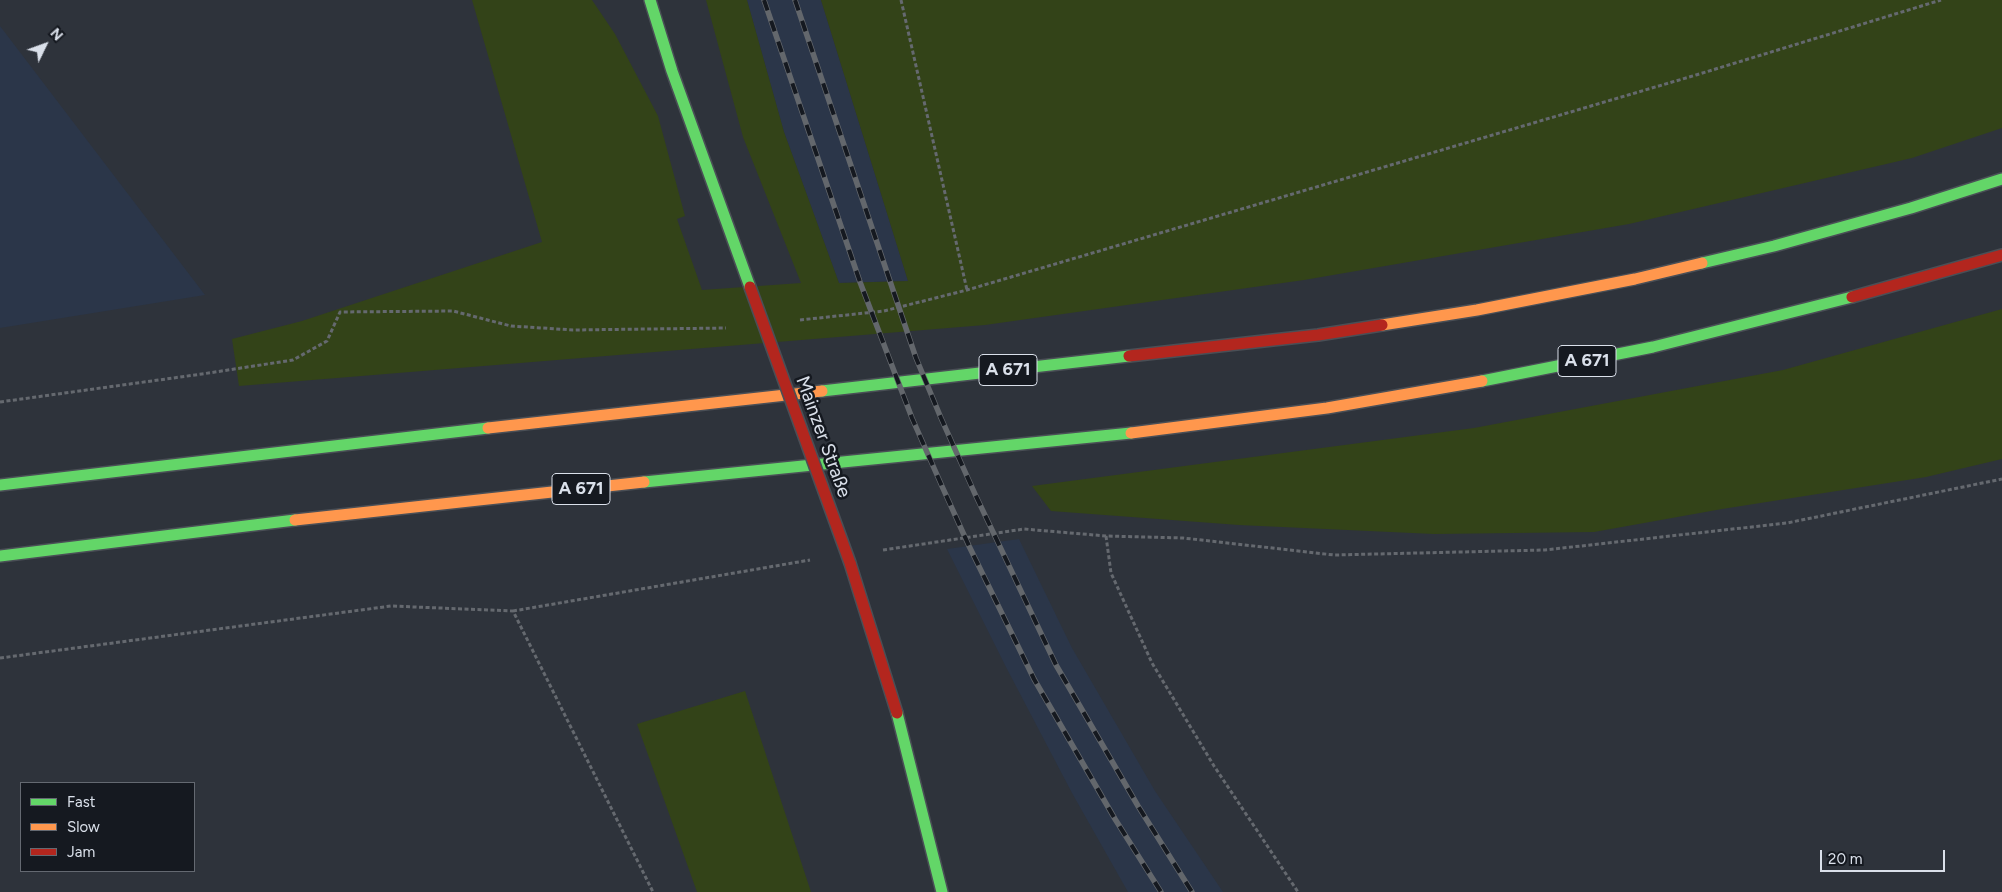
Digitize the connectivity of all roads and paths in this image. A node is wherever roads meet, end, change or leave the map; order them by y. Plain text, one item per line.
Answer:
1 (650, 0) edge
2 (901, 0) edge
3 (1941, 0) edge
4 (2002, 179) edge
5 (2002, 254) edge
6 (968, 290) junction
7 (790, 321) dead end
8 (734, 328) dead end
9 (0, 402) edge
10 (2002, 479) edge
11 (0, 485) edge
12 (0, 556) edge
13 (0, 658) edge
14 (653, 892) edge
15 (942, 892) edge
16 (1298, 892) edge

1 - 15 main road, Mainzer Straße, bridge
2 - 6 path
3 - 6 path
4 - 11 main road, A 671
5 - 12 main road, A 671
6 - 7 path
8 - 9 path
10 - 16 path
13 - 14 path

